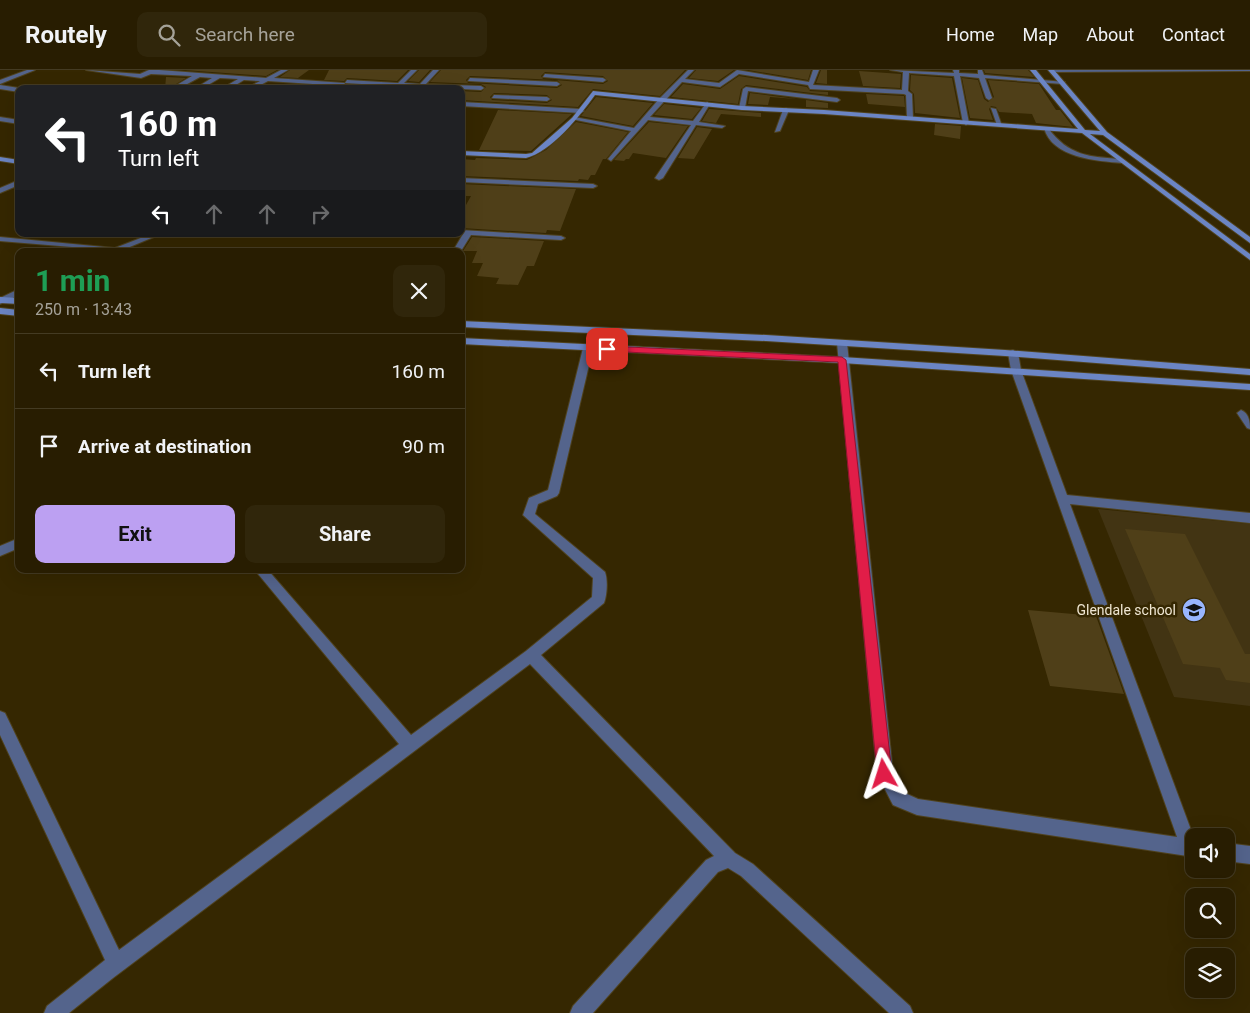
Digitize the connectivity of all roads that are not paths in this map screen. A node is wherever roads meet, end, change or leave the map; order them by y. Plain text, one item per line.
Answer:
1 (32, 70) edge
2 (88, 70) edge
3 (156, 70) edge
4 (229, 70) edge
5 (285, 70) edge
6 (414, 70) edge
7 (436, 70) edge
8 (559, 70) edge
9 (690, 70) edge
10 (814, 70) edge
11 (893, 70) edge
12 (980, 70) edge
13 (1033, 70) edge
14 (1051, 70) edge
15 (1250, 70) edge
16 (740, 71) edge
17 (906, 71) edge
18 (149, 72) junction
19 (253, 72) junction
20 (607, 72) dead end
21 (935, 72) edge
22 (956, 72) edge
23 (277, 74) junction
24 (356, 74) dead end
25 (199, 75) junction
26 (399, 76) dead end
27 (408, 76) junction
28 (555, 76) junction
29 (218, 77) junction
30 (563, 77) junction
31 (983, 77) junction
32 (428, 78) junction
33 (438, 78) dead end
34 (242, 79) junction
35 (265, 79) junction
36 (458, 80) dead end
37 (602, 80) junction
38 (680, 80) junction
39 (1044, 81) junction
40 (0, 82) edge
41 (487, 82) junction
42 (506, 82) junction
43 (1062, 82) junction
44 (345, 83) junction
45 (557, 84) junction
46 (810, 84) junction
47 (180, 85) edge
48 (204, 85) edge
49 (231, 85) edge
50 (255, 85) edge
51 (343, 85) edge
52 (380, 85) edge
53 (399, 85) edge
54 (421, 85) edge
55 (0, 87) edge
56 (465, 88) edge
57 (481, 88) junction
58 (15, 89) edge
59 (522, 91) dead end
60 (906, 92) junction
61 (594, 93) junction
62 (476, 94) dead end
63 (494, 98) junction
64 (516, 98) junction
65 (988, 98) dead end
66 (471, 99) dead end
67 (547, 99) junction
68 (661, 100) junction
69 (837, 100) dead end
70 (465, 104) edge
71 (707, 104) junction
72 (465, 105) edge
73 (488, 107) junction
74 (509, 108) junction
75 (542, 108) junction
76 (742, 108) junction
77 (786, 110) junction
78 (993, 110) dead end
79 (581, 112) junction
80 (646, 118) junction
81 (910, 118) junction
82 (0, 119) edge
83 (574, 120) junction
84 (15, 121) edge
85 (697, 123) junction
86 (966, 123) junction
87 (1000, 125) junction
88 (722, 126) dead end
89 (1046, 129) junction
90 (634, 130) junction
91 (777, 131) dead end
92 (1084, 132) junction
93 (1105, 134) junction
94 (465, 153) edge
95 (0, 159) edge
96 (611, 159) dead end
97 (15, 161) edge
98 (1122, 161) junction
99 (660, 178) dead end
100 (465, 180) edge
101 (15, 184) edge
102 (593, 186) dead end
103 (0, 191) edge
104 (465, 232) edge
105 (150, 237) edge
106 (561, 238) dead end
107 (0, 239) edge
108 (1250, 241) edge
109 (86, 248) edge
110 (122, 248) edge
111 (1250, 258) edge
112 (15, 294) edge
113 (1, 300) edge
114 (15, 301) edge
115 (0, 312) edge
116 (15, 313) edge
117 (465, 324) edge
118 (465, 341) edge
119 (842, 343) junction
120 (588, 348) junction
121 (1013, 353) junction
122 (842, 360) junction
123 (1016, 370) junction
124 (1250, 372) edge
125 (1250, 387) edge
126 (1250, 413) edge
127 (1250, 426) edge
128 (1063, 499) junction
129 (1250, 518) edge
130 (15, 545) edge
131 (0, 551) edge
132 (263, 573) edge
133 (531, 655) junction
134 (0, 718) edge
135 (409, 745) junction
136 (1185, 829) edge
137 (1185, 847) edge
138 (1235, 853) edge
139 (1250, 855) edge
140 (730, 858) junction
141 (116, 964) junction
142 (54, 1013) edge
143 (580, 1013) edge
144 (903, 1013) edge

1 - 40 street
2 - 18 street
3 - 18 street
4 - 19 street
4 - 29 street
5 - 23 street
6 - 27 street
7 - 32 street
8 - 28 street
9 - 38 street
10 - 46 street
11 - 17 street
12 - 31 street
13 - 39 street
14 - 15 lane
14 - 43 street
16 - 38 street
16 - 46 street
17 - 21 street
17 - 60 street
18 - 25 street
19 - 23 street
19 - 34 street
20 - 37 street
21 - 22 street
22 - 31 street
22 - 86 street
23 - 35 street
24 - 44 street
25 - 29 street
25 - 47 street
26 - 27 street
27 - 53 street
28 - 30 street
28 - 42 street
29 - 34 street
29 - 48 street
30 - 37 street
30 - 45 street
31 - 39 street
31 - 65 street
32 - 33 street
32 - 54 street
34 - 35 street
34 - 49 street
35 - 44 street
35 - 50 street
36 - 41 street
37 - 61 street
38 - 68 street
39 - 43 street
39 - 92 street
41 - 42 street
41 - 57 street
42 - 45 street
42 - 63 street
43 - 93 street
44 - 51 street
44 - 52 street
45 - 67 street
46 - 60 street
55 - 58 street
56 - 57 street
57 - 62 street
59 - 64 street
60 - 81 street
61 - 68 street
61 - 79 street
63 - 64 street
63 - 73 street
64 - 67 street
64 - 74 street
66 - 70 street
67 - 75 street
68 - 71 street
68 - 80 street
69 - 76 street
71 - 76 street
71 - 85 street
72 - 73 street
73 - 74 street
74 - 75 street
75 - 79 street
76 - 77 street
77 - 81 street
77 - 91 street
78 - 87 street
79 - 83 street
80 - 85 street
80 - 90 street
81 - 86 street
82 - 84 street
83 - 90 street
83 - 94 street
85 - 88 street
85 - 99 street
86 - 87 street
87 - 89 street
89 - 92 street
89 - 98 lane
90 - 96 street
92 - 93 street
92 - 98 street
93 - 108 street
95 - 97 street
98 - 111 street
100 - 102 street
101 - 103 street
104 - 106 street
105 - 110 street
107 - 109 street
112 - 113 street
113 - 114 street
115 - 116 street
117 - 119 street
118 - 120 street
119 - 121 street
119 - 122 street
120 - 122 street
120 - 133 street
121 - 123 street
121 - 124 street
122 - 123 street
122 - 137 street
123 - 125 street
123 - 128 street
126 - 127 lane
128 - 129 street
128 - 136 street
130 - 131 street
132 - 135 street
133 - 135 street
133 - 140 street
134 - 141 street
135 - 141 street
138 - 139 street
140 - 143 street
140 - 144 street
141 - 142 street

